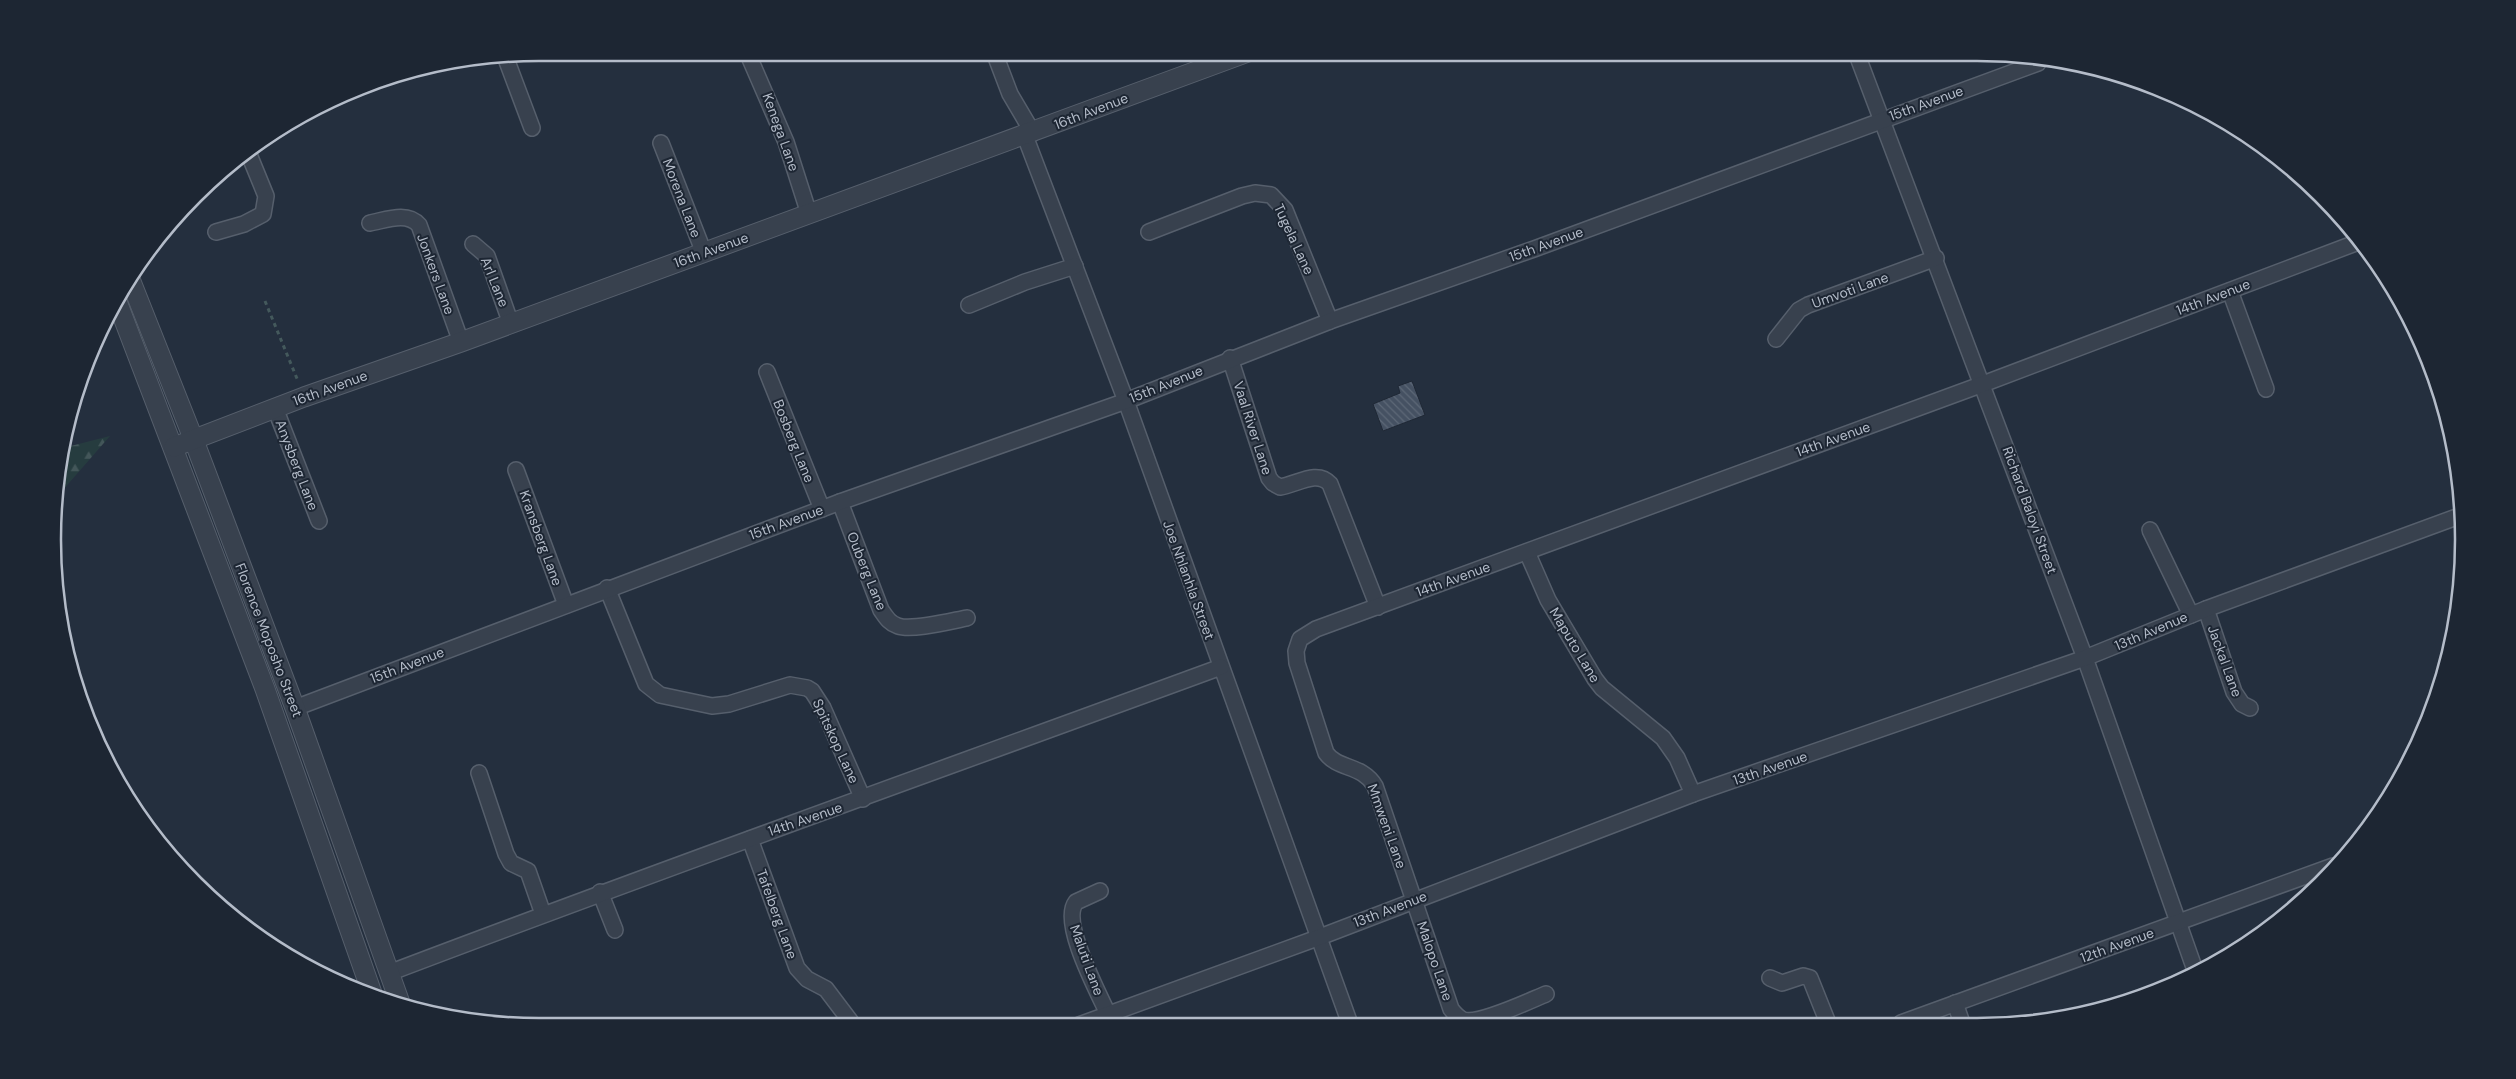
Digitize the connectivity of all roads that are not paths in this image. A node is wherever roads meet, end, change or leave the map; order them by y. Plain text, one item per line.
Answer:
1 (751, 61) edge
2 (997, 61) edge
3 (1224, 61) edge
4 (1859, 61) edge
5 (507, 62) edge
6 (2034, 64) edge
7 (1881, 119) junction
8 (532, 128) dead end
9 (1029, 135) junction
10 (661, 143) dead end
11 (251, 158) edge
12 (809, 214) junction
13 (370, 223) dead end
14 (216, 232) dead end
15 (1149, 232) dead end
16 (473, 244) dead end
17 (2353, 244) edge
18 (704, 253) junction
19 (1936, 258) junction
20 (1075, 266) junction
21 (133, 287) edge
22 (2230, 291) junction
23 (969, 306) dead end
24 (120, 310) edge
25 (1330, 321) junction
26 (511, 324) junction
27 (1776, 339) dead end
28 (461, 342) junction
29 (1230, 358) junction
30 (766, 372) dead end
31 (1983, 384) junction
32 (2266, 389) dead end
33 (1126, 401) junction
34 (275, 408) junction
35 (194, 438) junction
36 (174, 447) junction
37 (516, 470) dead end
38 (840, 502) junction
39 (822, 508) junction
40 (2454, 518) edge
41 (319, 521) dead end
42 (2150, 530) dead end
43 (1527, 552) junction
44 (608, 588) junction
45 (566, 605) junction
46 (1378, 607) junction
47 (2206, 609) junction
48 (2191, 614) junction
49 (967, 618) dead end
50 (1305, 635) joint
51 (2085, 658) junction
52 (1221, 667) junction
53 (295, 708) junction
54 (2250, 708) dead end
55 (479, 773) dead end
56 (1693, 794) junction
57 (863, 799) junction
58 (750, 839) junction
59 (2322, 870) edge
60 (1100, 891) dead end
61 (600, 892) junction
62 (1413, 900) junction
63 (543, 914) junction
64 (2178, 924) junction
65 (615, 930) dead end
66 (1320, 937) junction
67 (2193, 965) edge
68 (389, 973) junction
69 (1770, 978) dead end
70 (364, 984) edge
71 (1546, 994) dead end
72 (397, 995) edge
73 (1955, 1003) junction
74 (1108, 1014) junction
75 (848, 1018) edge
76 (1097, 1018) edge
77 (1348, 1018) edge
78 (1460, 1018) edge
79 (1483, 1018) edge
80 (1826, 1018) edge
81 (1914, 1018) edge
82 (1961, 1018) edge

1 - 12 street, Kenega Lane
2 - 9 street, Joe Nhlanhla Street
3 - 9 street, 16th Avenue
4 - 7 street, Richard Baloyi Street
5 - 8 street
6 - 7 street, 15th Avenue
7 - 19 street, Richard Baloyi Street
7 - 25 street, 15th Avenue
9 - 12 street, 16th Avenue
9 - 20 street, Joe Nhlanhla Street
10 - 18 street, Morena Lane
11 - 14 street
12 - 18 street, 16th Avenue
13 - 28 street, Jonkers Lane
15 - 25 street, Tugela Lane
16 - 26 street, Arl Lane
17 - 22 street, 14th Avenue
18 - 26 street, 16th Avenue
19 - 27 street, Umvoti Lane
19 - 31 street, Richard Baloyi Street
20 - 23 street
20 - 33 street, Joe Nhlanhla Street
21 - 35 street, Florence Moposho Street
22 - 31 street, 14th Avenue
22 - 32 street
24 - 36 street, Florence Moposho Street
25 - 29 street, 15th Avenue
26 - 28 street, 16th Avenue
28 - 34 street, 16th Avenue
29 - 33 street, 15th Avenue
29 - 46 street, Vaal River Lane
30 - 39 street, Bosberg Lane
31 - 43 street, 14th Avenue
31 - 51 street, Richard Baloyi Street
33 - 38 street, 15th Avenue
33 - 52 street, Joe Nhlanhla Street
34 - 35 street, 16th Avenue
34 - 41 street, Anysberg Lane
35 - 36 street, 16th Avenue
35 - 53 street, Florence Moposho Street
36 - 70 street, Florence Moposho Street
37 - 45 street, Kransberg Lane
38 - 39 street, 15th Avenue
38 - 49 street, Ouberg Lane
39 - 44 street, 15th Avenue
40 - 47 street, 13th Avenue
42 - 48 street
43 - 46 street, 14th Avenue
43 - 56 street, Maputo Lane
44 - 45 street, 15th Avenue
44 - 57 street, Spitskop Lane
45 - 53 street, 15th Avenue
46 - 50 street, 14th Avenue
47 - 48 street, 13th Avenue
47 - 54 street, Jackal Lane
48 - 51 street, 13th Avenue
50 - 62 street, Mmweni Lane
51 - 56 street, 13th Avenue
51 - 64 street, Richard Baloyi Street
52 - 57 street, 14th Avenue
52 - 66 street, Joe Nhlanhla Street
53 - 68 street, Florence Moposho Street
55 - 63 street
56 - 62 street, 13th Avenue
57 - 58 street, 14th Avenue
58 - 61 street, 14th Avenue
58 - 75 street, Tafelberg Lane
59 - 64 street, 12th Avenue
60 - 74 street, Maluti Lane
61 - 63 street, 14th Avenue
61 - 65 street
62 - 66 street, 13th Avenue
62 - 78 street, Malopo Lane
63 - 68 street, 14th Avenue
64 - 67 street, Richard Baloyi Street
64 - 73 street, 12th Avenue
66 - 74 street, 13th Avenue
66 - 77 street, Joe Nhlanhla Street
68 - 72 street, Florence Moposho Street
69 - 80 street
71 - 79 street, Malopo Lane
73 - 81 street, 12th Avenue
73 - 82 street
74 - 76 street, 13th Avenue

